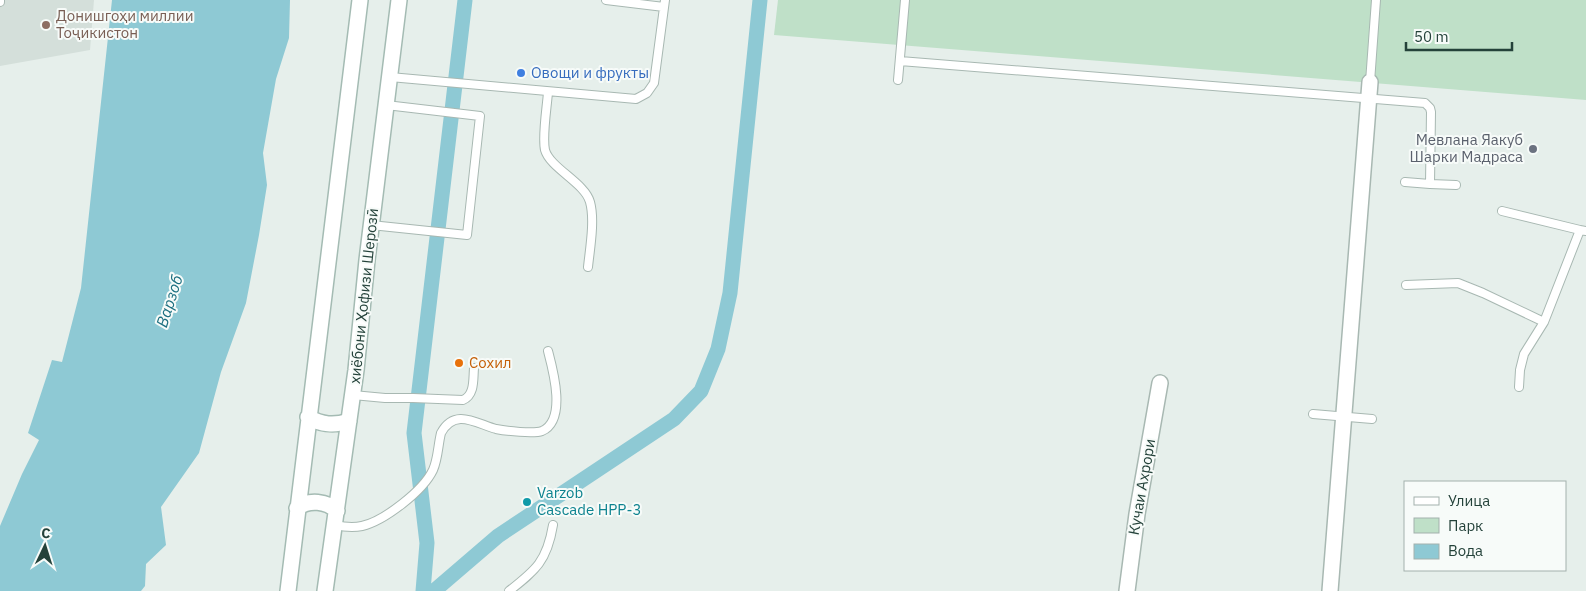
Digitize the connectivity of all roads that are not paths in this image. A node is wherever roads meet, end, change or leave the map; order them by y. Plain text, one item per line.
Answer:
1 (360, 0) edge
2 (399, 0) edge
3 (606, 0) edge
4 (905, 0) edge
5 (1376, 0) edge
6 (665, 3) edge
7 (900, 61) junction
8 (390, 77) junction
9 (898, 80) dead end
10 (1370, 82) joint
11 (548, 92) junction
12 (1368, 98) junction
13 (386, 105) junction
14 (1405, 182) dead end
15 (1430, 184) junction
16 (1456, 186) dead end
17 (1502, 212) dead end
18 (371, 225) junction
19 (1583, 230) edge
20 (588, 267) dead end
21 (1406, 285) dead end
22 (1544, 322) junction
23 (548, 351) dead end
24 (474, 368) dead end
25 (1160, 383) dead end
26 (1519, 387) dead end
27 (353, 395) junction
28 (1314, 414) dead end
29 (308, 417) junction
30 (1344, 417) junction
31 (1372, 419) dead end
32 (349, 422) junction
33 (297, 508) junction
34 (336, 518) junction
35 (553, 526) dead end
36 (288, 591) edge
37 (325, 591) edge
38 (509, 591) edge
39 (1127, 591) edge
40 (1330, 591) edge

1 - 29 main road
2 - 8 main road, хиёбони Ҳофизи Шерозӣ
3 - 6 lane
4 - 7 lane
5 - 10 lane
6 - 11 lane
7 - 9 lane
7 - 12 lane
8 - 11 lane
8 - 13 main road, хиёбони Ҳофизи Шерозӣ
10 - 12 main road
11 - 20 lane
12 - 15 lane
12 - 30 main road
13 - 18 main road, хиёбони Ҳофизи Шерозӣ
13 - 18 lane
14 - 15 lane
15 - 16 lane
17 - 19 lane
18 - 27 main road, хиёбони Ҳофизи Шерозӣ
19 - 22 lane
21 - 22 lane
22 - 26 lane
23 - 34 lane
24 - 27 lane
25 - 39 main road, Кучаи Ахрори
27 - 32 main road, хиёбони Ҳофизи Шерозӣ
28 - 30 lane
29 - 32 main road
29 - 33 main road
30 - 31 lane
30 - 40 main road
32 - 34 main road, хиёбони Ҳофизи Шерозӣ
33 - 34 main road
33 - 36 main road
34 - 37 main road, хиёбони Ҳофизи Шерозӣ
35 - 38 lane

